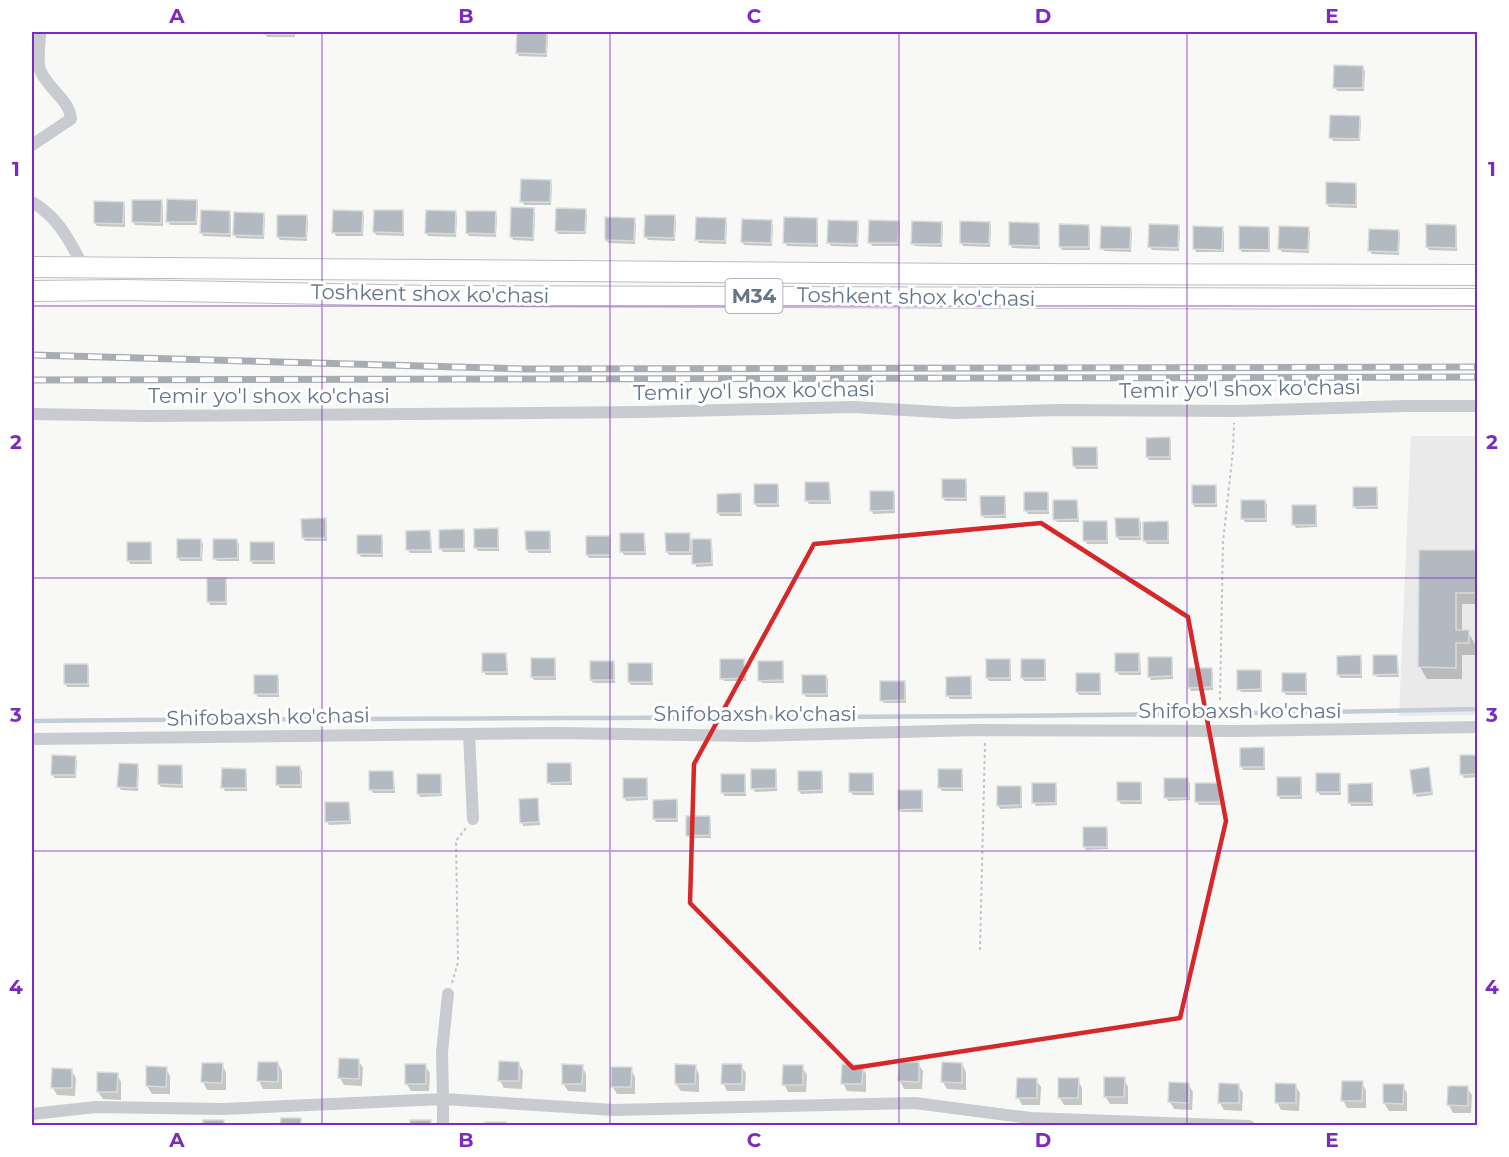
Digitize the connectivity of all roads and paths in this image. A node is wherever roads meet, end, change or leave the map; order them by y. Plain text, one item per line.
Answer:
1 (40, 32) edge
2 (32, 145) edge
3 (32, 202) edge
4 (83, 266) junction
5 (32, 267) edge
6 (1478, 275) edge
7 (32, 291) edge
8 (1478, 299) edge
9 (1478, 406) edge
10 (1234, 411) junction
11 (32, 414) edge
12 (1220, 700) dead end
13 (1478, 727) edge
14 (986, 730) junction
15 (469, 734) junction
16 (32, 739) edge
17 (472, 819) joint
18 (980, 950) dead end
19 (448, 994) joint
20 (443, 1099) junction
21 (32, 1114) edge
22 (443, 1125) edge
23 (1249, 1125) edge

1 - 2 street
3 - 4 street
4 - 5 highway, Toshkent shox ko'chasi / M34
4 - 6 highway, Toshkent shox ko'chasi / M34
7 - 8 highway, Toshkent shox ko'chasi / M34
9 - 10 street, Temir yo'l shox ko'chasi
10 - 11 street, Temir yo'l shox ko'chasi
10 - 12 path
13 - 14 street, Shifobaxsh ko'chasi
14 - 15 street, Shifobaxsh ko'chasi
14 - 18 path
15 - 16 street, Shifobaxsh ko'chasi
15 - 17 street
17 - 19 path
19 - 20 street
20 - 21 street
20 - 22 street
20 - 23 street

